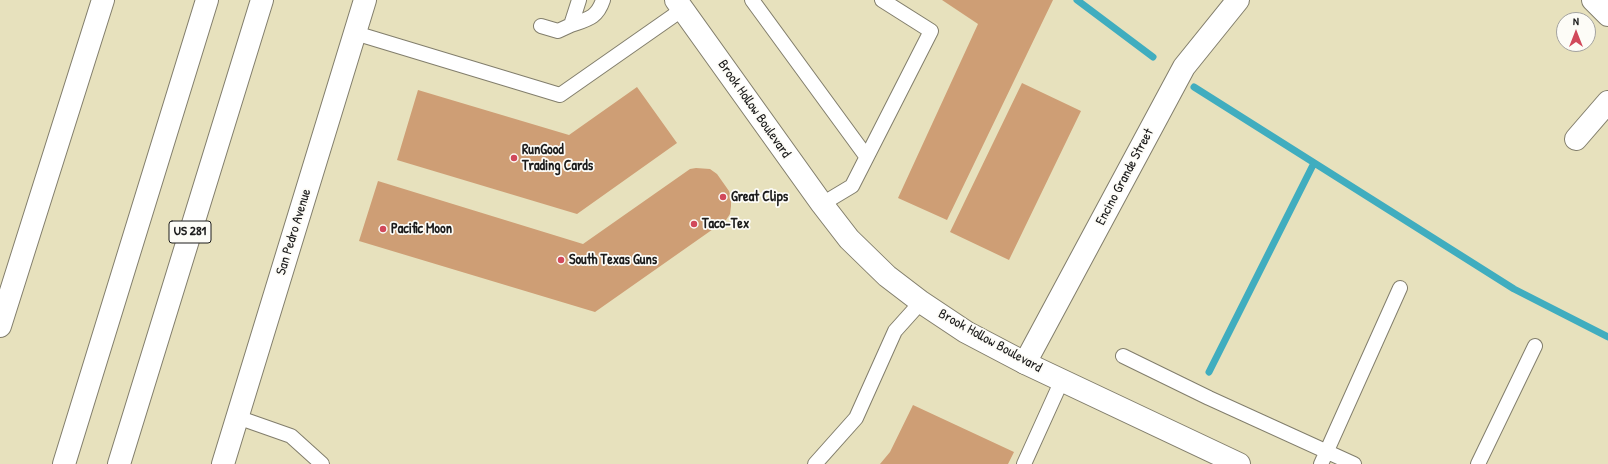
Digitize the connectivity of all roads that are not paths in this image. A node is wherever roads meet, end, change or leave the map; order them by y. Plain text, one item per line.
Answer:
1 (103, 0) edge
2 (207, 0) edge
3 (262, 0) edge
4 (366, 0) edge
5 (579, 0) edge
6 (603, 0) edge
7 (752, 0) edge
8 (882, 0) edge
9 (1238, 0) edge
10 (1593, 0) edge
11 (679, 4) edge
12 (1608, 14) edge
13 (572, 25) junction
14 (541, 26) dead end
15 (355, 33) junction
16 (1608, 102) edge
17 (1576, 139) dead end
18 (866, 156) junction
19 (822, 204) junction
20 (1400, 288) dead end
21 (921, 302) junction
22 (0, 326) edge
23 (1535, 346) dead end
24 (1123, 356) dead end
25 (1026, 363) junction
26 (1062, 380) junction
27 (237, 417) junction
28 (1327, 451) junction
29 (1232, 463) edge
30 (64, 464) edge
31 (119, 464) edge
32 (223, 464) edge
33 (322, 464) edge
34 (815, 464) edge
35 (1024, 464) edge
36 (1321, 464) edge
37 (1354, 464) edge
38 (1478, 464) edge

1 - 22 main road
2 - 30 main road
3 - 31 main road, US 281
4 - 15 main road, San Pedro Avenue
5 - 13 lane
6 - 13 lane
7 - 18 lane
8 - 18 lane
9 - 25 main road, Encino Grande Street
10 - 12 main road
11 - 15 lane
11 - 19 main road, Brook Hollow Boulevard
13 - 14 lane
15 - 27 main road, San Pedro Avenue
16 - 17 main road
18 - 19 lane
19 - 21 main road, Brook Hollow Boulevard
20 - 28 lane
21 - 25 main road, Brook Hollow Boulevard
21 - 34 lane
23 - 38 lane
24 - 28 lane
25 - 26 main road, Brook Hollow Boulevard
26 - 29 main road, Brook Hollow Boulevard
26 - 35 lane
27 - 32 main road, San Pedro Avenue
27 - 33 lane
28 - 36 lane
28 - 37 lane

